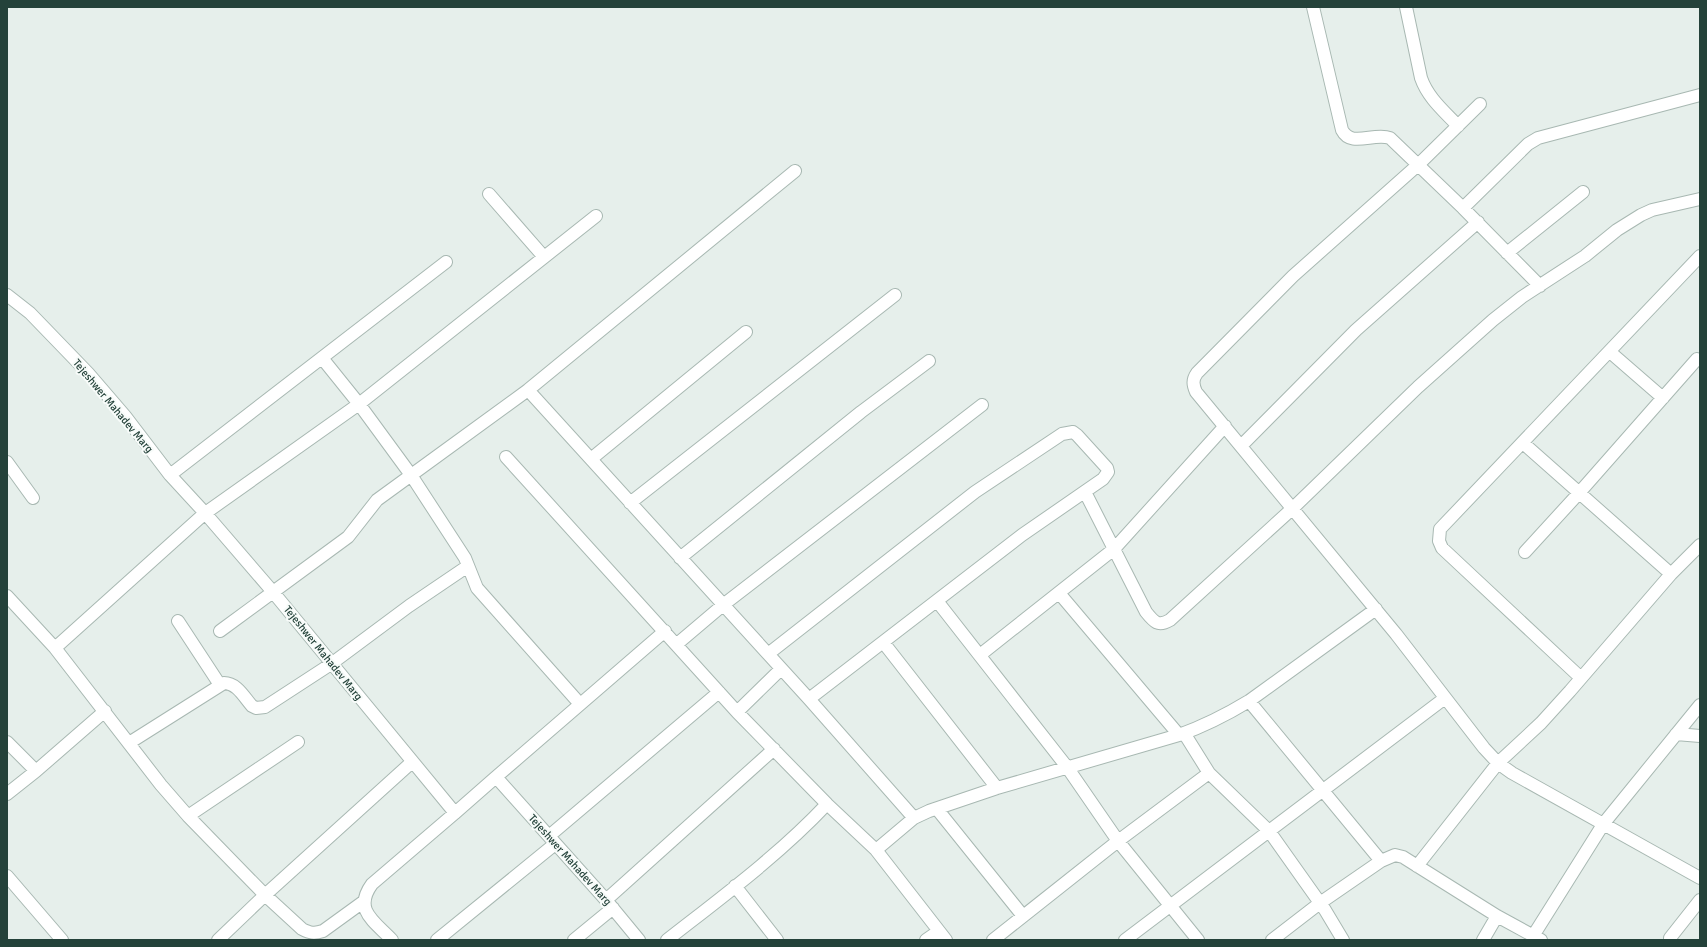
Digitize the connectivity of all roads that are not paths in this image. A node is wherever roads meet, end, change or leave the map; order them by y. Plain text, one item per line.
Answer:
1 (1313, 7) edge
2 (1406, 7) edge
3 (1700, 95) edge
4 (1480, 104) dead end
5 (1458, 126) junction
6 (1419, 164) junction
7 (795, 171) dead end
8 (1583, 192) dead end
9 (489, 194) dead end
10 (1700, 199) edge
11 (1463, 208) junction
12 (596, 216) dead end
13 (1478, 222) junction
14 (1507, 253) junction
15 (1700, 256) edge
16 (544, 257) junction
17 (446, 262) dead end
18 (1540, 286) junction
19 (7, 295) edge
20 (895, 296) dead end
21 (746, 332) dead end
22 (1610, 352) junction
23 (322, 358) junction
24 (1697, 359) dead end
25 (929, 361) dead end
26 (528, 390) junction
27 (1663, 398) junction
28 (359, 404) junction
29 (982, 405) dead end
30 (1225, 426) junction
31 (1523, 443) junction
32 (1241, 446) junction
33 (506, 457) dead end
34 (591, 459) junction
35 (7, 462) edge
36 (170, 475) junction
37 (411, 475) junction
38 (1085, 492) junction
39 (1579, 493) junction
40 (33, 498) dead end
41 (630, 503) junction
42 (1293, 508) junction
43 (205, 513) junction
44 (1700, 545) edge
45 (1114, 549) junction
46 (1525, 552) dead end
47 (680, 558) junction
48 (468, 566) junction
49 (1671, 574) junction
50 (274, 592) junction
51 (1060, 592) junction
52 (7, 596) edge
53 (937, 601) junction
54 (723, 605) junction
55 (1376, 609) junction
56 (178, 621) dead end
57 (220, 631) dead end
58 (665, 631) junction
59 (883, 642) junction
60 (677, 644) junction
61 (55, 648) junction
62 (768, 654) junction
63 (980, 655) junction
64 (331, 663) junction
65 (781, 669) junction
66 (1581, 678) junction
67 (220, 685) junction
68 (719, 692) junction
69 (1445, 698) junction
70 (809, 699) junction
71 (1249, 701) junction
72 (580, 704) junction
73 (1700, 705) edge
74 (104, 711) junction
75 (737, 712) junction
76 (1181, 734) junction
77 (1676, 734) junction
78 (1700, 736) edge
79 (7, 742) edge
80 (298, 742) dead end
81 (129, 743) junction
82 (774, 749) junction
83 (412, 762) junction
84 (1498, 763) junction
85 (1067, 767) junction
86 (36, 771) junction
87 (1209, 773) junction
88 (496, 777) junction
89 (997, 788) junction
90 (1323, 790) junction
91 (7, 794) edge
92 (827, 804) junction
93 (937, 809) junction
94 (455, 813) junction
95 (188, 816) junction
96 (914, 818) junction
97 (1604, 823) junction
98 (1269, 831) junction
99 (552, 840) junction
100 (1118, 841) junction
101 (876, 850) junction
102 (1381, 861) junction
103 (1417, 866) junction
104 (7, 876) edge
105 (1700, 878) edge
106 (735, 886) junction
107 (265, 895) junction
108 (1700, 900) edge
109 (363, 902) junction
110 (1320, 903) junction
111 (609, 904) junction
112 (1170, 906) junction
113 (1023, 916) junction
114 (1497, 916) junction
115 (943, 935) edge
116 (1537, 938) edge
117 (1670, 938) dead end
118 (220, 939) edge
119 (62, 940) edge
120 (392, 940) edge
121 (437, 940) edge
122 (574, 940) edge
123 (639, 940) edge
124 (667, 940) edge
125 (777, 940) edge
126 (926, 940) edge
127 (993, 940) edge
128 (1125, 940) edge
129 (1198, 940) edge
130 (1272, 940) edge
131 (1343, 940) edge
132 (1483, 940) edge

1 - 6 street
2 - 5 street
3 - 11 street
4 - 5 street
5 - 6 street
6 - 11 street
6 - 30 street
7 - 26 street
8 - 14 street
9 - 16 street
10 - 18 street
11 - 13 street
12 - 16 street
13 - 14 street
13 - 32 street
14 - 18 street
15 - 22 street
16 - 28 street
17 - 23 street
18 - 42 street
19 - 36 street, Tejeshwer Mahadev Marg
20 - 41 street
21 - 34 street
22 - 27 street
22 - 31 street
23 - 28 street
23 - 36 street
24 - 27 street
25 - 47 street
26 - 34 street
26 - 37 street
27 - 39 street
28 - 37 street
28 - 43 street
29 - 54 street
30 - 32 street
30 - 45 street
31 - 39 street
31 - 66 street
32 - 42 street
33 - 58 street
34 - 41 street
35 - 40 street
36 - 43 street, Tejeshwer Mahadev Marg
37 - 48 street
37 - 50 street
38 - 45 street
38 - 53 street
38 - 62 street
39 - 46 street
39 - 49 street
41 - 47 street
42 - 45 street
42 - 55 street
43 - 50 street, Tejeshwer Mahadev Marg
43 - 61 street
44 - 49 street
45 - 51 street
47 - 54 street
48 - 64 street
48 - 72 street
49 - 66 street
50 - 57 street
50 - 64 street, Tejeshwer Mahadev Marg
51 - 63 street
51 - 76 street
52 - 61 street
53 - 59 street
53 - 63 street
54 - 60 street
54 - 62 street
55 - 69 street
55 - 71 street
56 - 67 street
58 - 60 street
58 - 72 street
59 - 70 street
59 - 89 street
60 - 68 street
61 - 74 street
62 - 65 street
63 - 85 street
64 - 67 street
64 - 83 street, Tejeshwer Mahadev Marg
65 - 70 street
65 - 75 street
66 - 84 street
67 - 81 street
68 - 75 street
68 - 99 street
69 - 84 street
69 - 90 street
70 - 96 street
71 - 76 street
71 - 90 street
72 - 88 street
73 - 77 street
74 - 81 street
74 - 86 street
75 - 82 street
76 - 85 street
76 - 87 street
77 - 78 street
77 - 97 street
79 - 86 street
80 - 95 street
81 - 95 street
82 - 92 street
82 - 111 street
83 - 94 street, Tejeshwer Mahadev Marg
83 - 107 street
84 - 97 street
84 - 103 street
85 - 89 street
85 - 100 street
86 - 91 street
87 - 98 street
87 - 100 street
88 - 94 street
88 - 99 street, Tejeshwer Mahadev Marg
89 - 93 street
90 - 98 street
90 - 102 street
92 - 101 street
92 - 106 street
93 - 96 street
93 - 113 street
94 - 109 street
95 - 107 street
96 - 101 street
97 - 105 street
97 - 116 street
98 - 110 street
98 - 112 street
99 - 111 street, Tejeshwer Mahadev Marg
99 - 121 street
100 - 112 street
100 - 113 street
101 - 115 street
102 - 103 street
102 - 110 street
103 - 114 street
104 - 119 street
106 - 124 street
106 - 125 street
107 - 109 street
107 - 118 street
108 - 117 street
109 - 120 street
110 - 130 street
110 - 131 street
111 - 122 street
111 - 123 street, Tejeshwer Mahadev Marg
112 - 128 street
112 - 129 street
113 - 127 street
114 - 116 street
114 - 132 street
115 - 126 street

